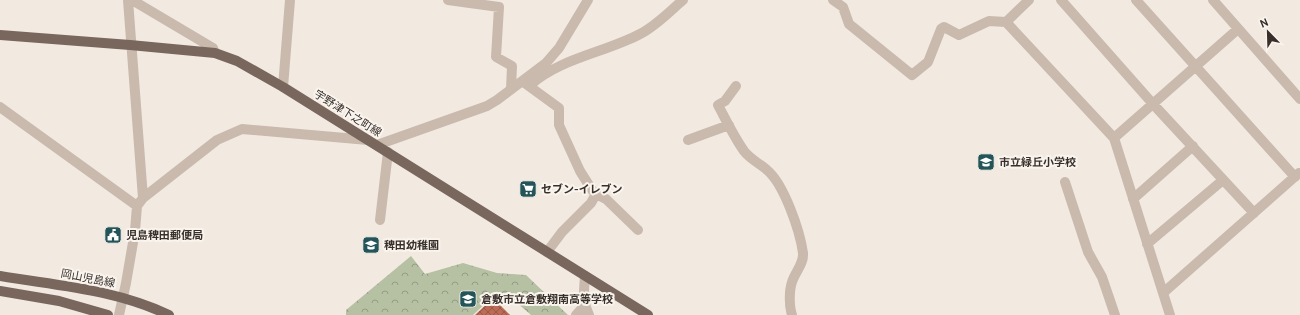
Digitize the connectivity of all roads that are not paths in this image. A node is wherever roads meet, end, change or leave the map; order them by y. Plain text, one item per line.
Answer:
1 (128, 0) edge
2 (132, 0) edge
3 (290, 0) edge
4 (448, 0) edge
5 (588, 0) edge
6 (683, 0) edge
7 (833, 0) edge
8 (1029, 0) edge
9 (1061, 0) edge
10 (1136, 0) edge
11 (1212, 0) edge
12 (489, 3) edge
13 (1006, 22) junction
14 (1238, 29) junction
15 (0, 35) edge
16 (130, 45) junction
17 (215, 53) junction
18 (1196, 66) junction
19 (526, 84) junction
20 (736, 86) dead end
21 (283, 87) junction
22 (511, 89) junction
23 (1300, 99) edge
24 (1153, 104) junction
25 (0, 107) edge
26 (729, 125) junction
27 (1114, 138) junction
28 (368, 140) junction
29 (688, 140) dead end
30 (377, 145) junction
31 (1193, 146) junction
32 (388, 152) junction
33 (1298, 174) edge
34 (1223, 180) junction
35 (1065, 182) dead end
36 (596, 194) junction
37 (1133, 198) junction
38 (140, 202) junction
39 (1254, 213) junction
40 (380, 220) dead end
41 (638, 230) dead end
42 (1147, 244) junction
43 (547, 252) junction
44 (0, 276) edge
45 (585, 276) junction
46 (0, 291) edge
47 (1163, 293) junction
48 (123, 298) junction
49 (584, 306) junction
50 (108, 315) edge
51 (119, 315) edge
52 (169, 315) edge
53 (576, 315) edge
54 (589, 315) edge
55 (648, 315) edge
56 (792, 315) edge
57 (1115, 315) edge
58 (1170, 315) edge

1 - 16 street
2 - 17 street
3 - 21 street
4 - 12 street
5 - 19 street
6 - 19 street
7 - 13 street
8 - 13 street
9 - 24 street
10 - 18 street
11 - 14 street
12 - 22 street
13 - 27 street
14 - 18 street
14 - 23 street
15 - 16 main road, 宇野津下之町線
16 - 17 main road, 宇野津下之町線
16 - 38 street
17 - 21 main road, 宇野津下之町線
18 - 24 street
18 - 33 street
19 - 22 street
19 - 36 street
20 - 26 street
21 - 28 main road, 宇野津下之町線
22 - 30 street
24 - 27 street
24 - 31 street
25 - 38 street
26 - 29 street
26 - 56 street
27 - 37 street
28 - 30 main road, 宇野津下之町線
28 - 38 street
30 - 32 main road, 宇野津下之町線
31 - 34 street
31 - 37 street
32 - 40 street
32 - 43 main road, 宇野津下之町線
33 - 39 street
34 - 39 street
34 - 42 street
35 - 57 street
36 - 41 street
36 - 43 street
37 - 42 street
38 - 48 street
39 - 47 street
42 - 47 street
43 - 45 main road, 宇野津下之町線
44 - 48 main road, 岡山児島線
45 - 49 street
45 - 55 main road, 宇野津下之町線
46 - 50 main road
47 - 58 street
48 - 51 street
48 - 52 main road, 岡山児島線
49 - 53 street
49 - 54 street

